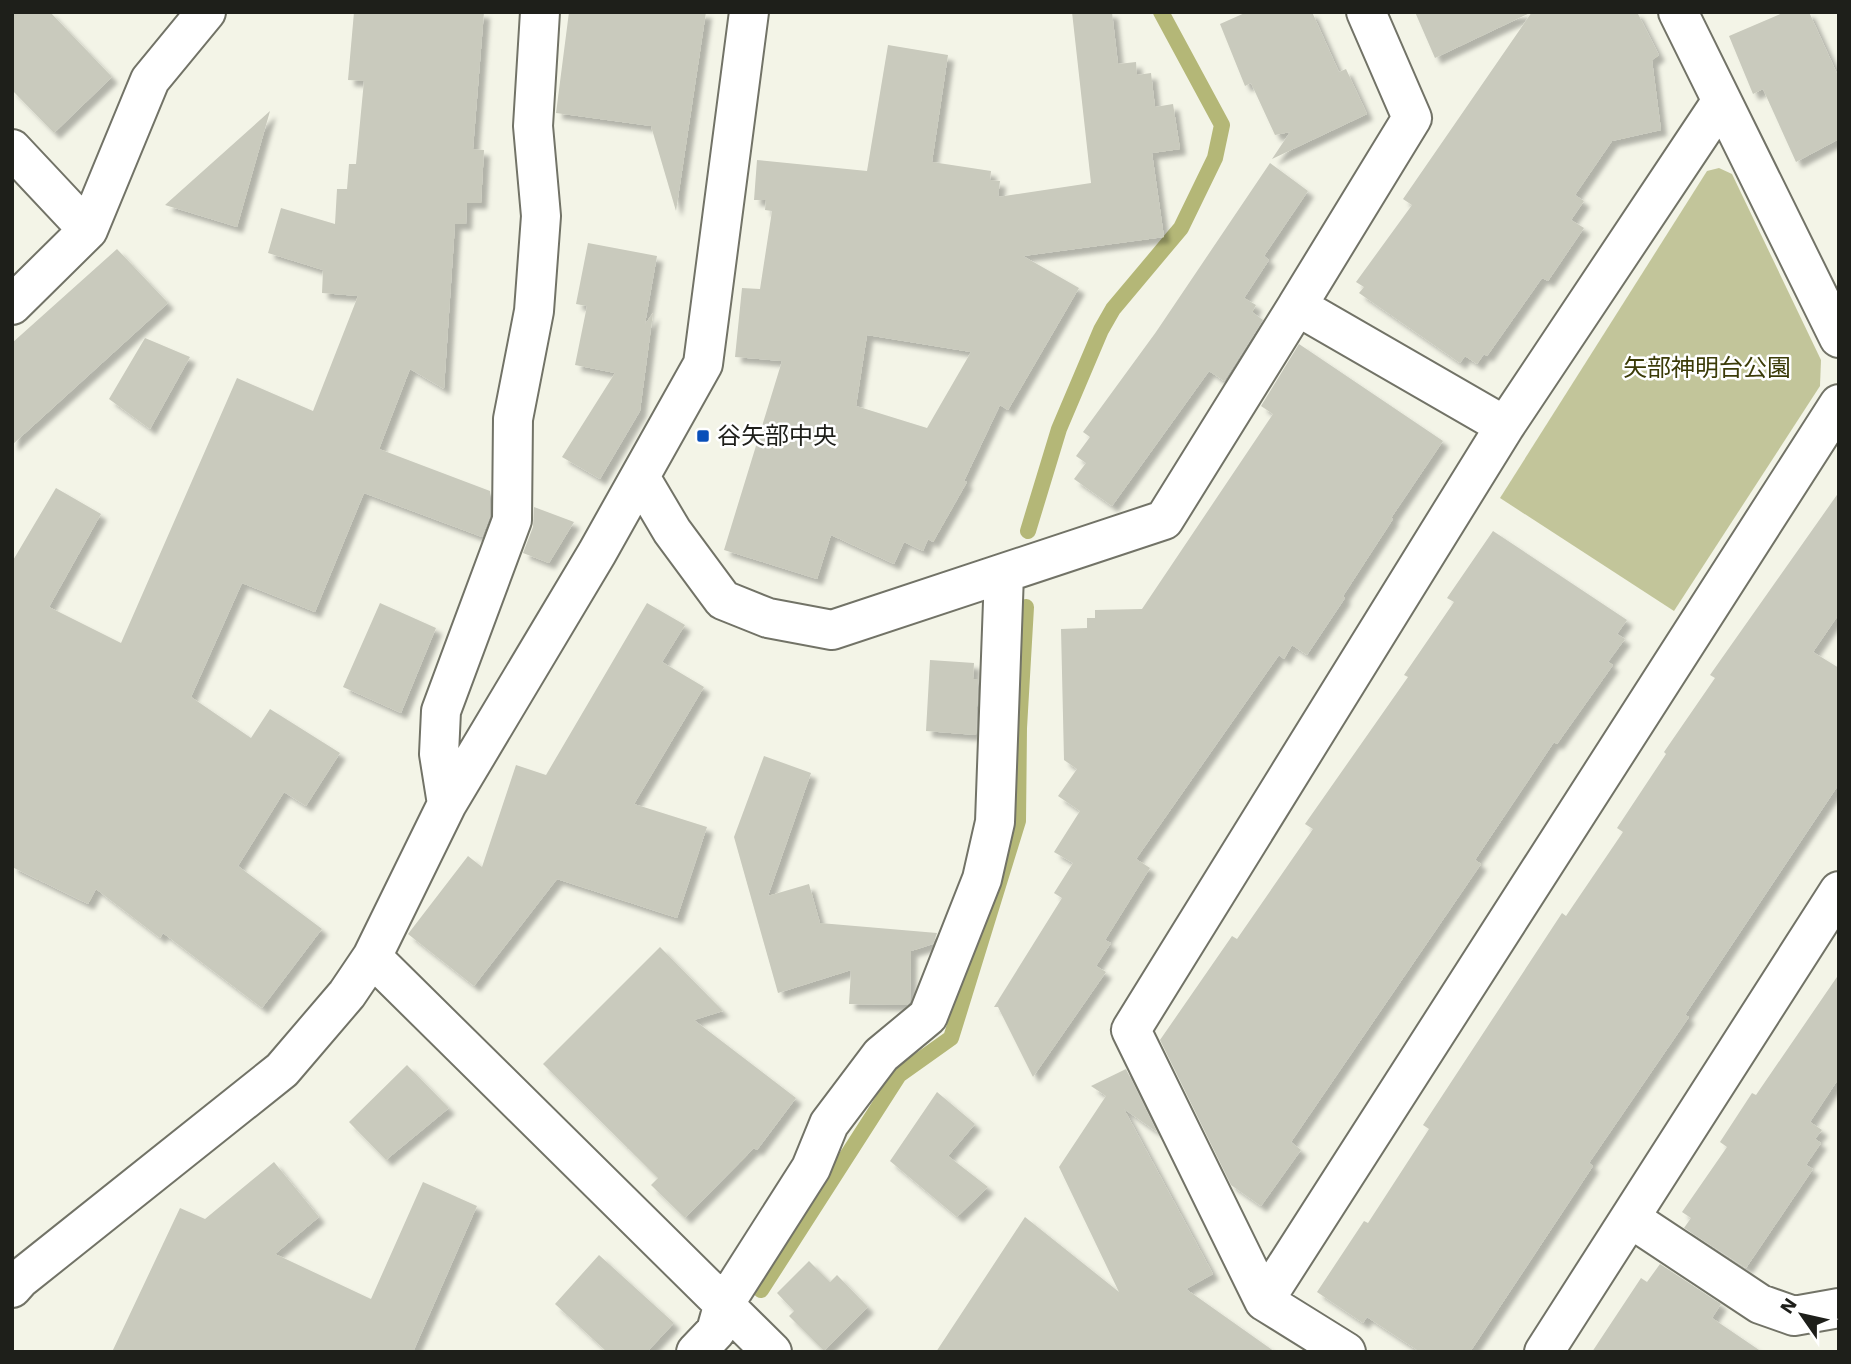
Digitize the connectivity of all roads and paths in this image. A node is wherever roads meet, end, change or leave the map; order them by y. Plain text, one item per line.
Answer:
1 (206, 12) edge
2 (540, 12) edge
3 (749, 12) edge
4 (1366, 12) edge
5 (1678, 12) edge
6 (1721, 102) junction
7 (12, 149) edge
8 (88, 230) junction
9 (12, 305) edge
10 (1297, 306) junction
11 (1839, 338) edge
12 (1839, 404) edge
13 (1505, 426) junction
14 (640, 477) junction
15 (1004, 574) junction
16 (447, 804) junction
17 (1839, 891) edge
18 (372, 957) junction
19 (1630, 1218) junction
20 (12, 1288) edge
21 (1264, 1301) junction
22 (723, 1306) junction
23 (1839, 1308) edge
24 (696, 1352) edge
25 (772, 1352) edge
26 (1346, 1352) edge
27 (1544, 1352) edge

1 - 8 street
2 - 16 street
3 - 14 street
4 - 10 street
5 - 6 street
6 - 11 street
6 - 13 street
7 - 8 street
8 - 9 street
10 - 13 street
10 - 15 street
12 - 21 street
13 - 21 street
14 - 15 street
14 - 16 street
15 - 22 street
16 - 18 street
17 - 19 street
18 - 20 street
18 - 22 street
19 - 23 street
19 - 27 street
21 - 26 street
22 - 24 street
22 - 25 street

